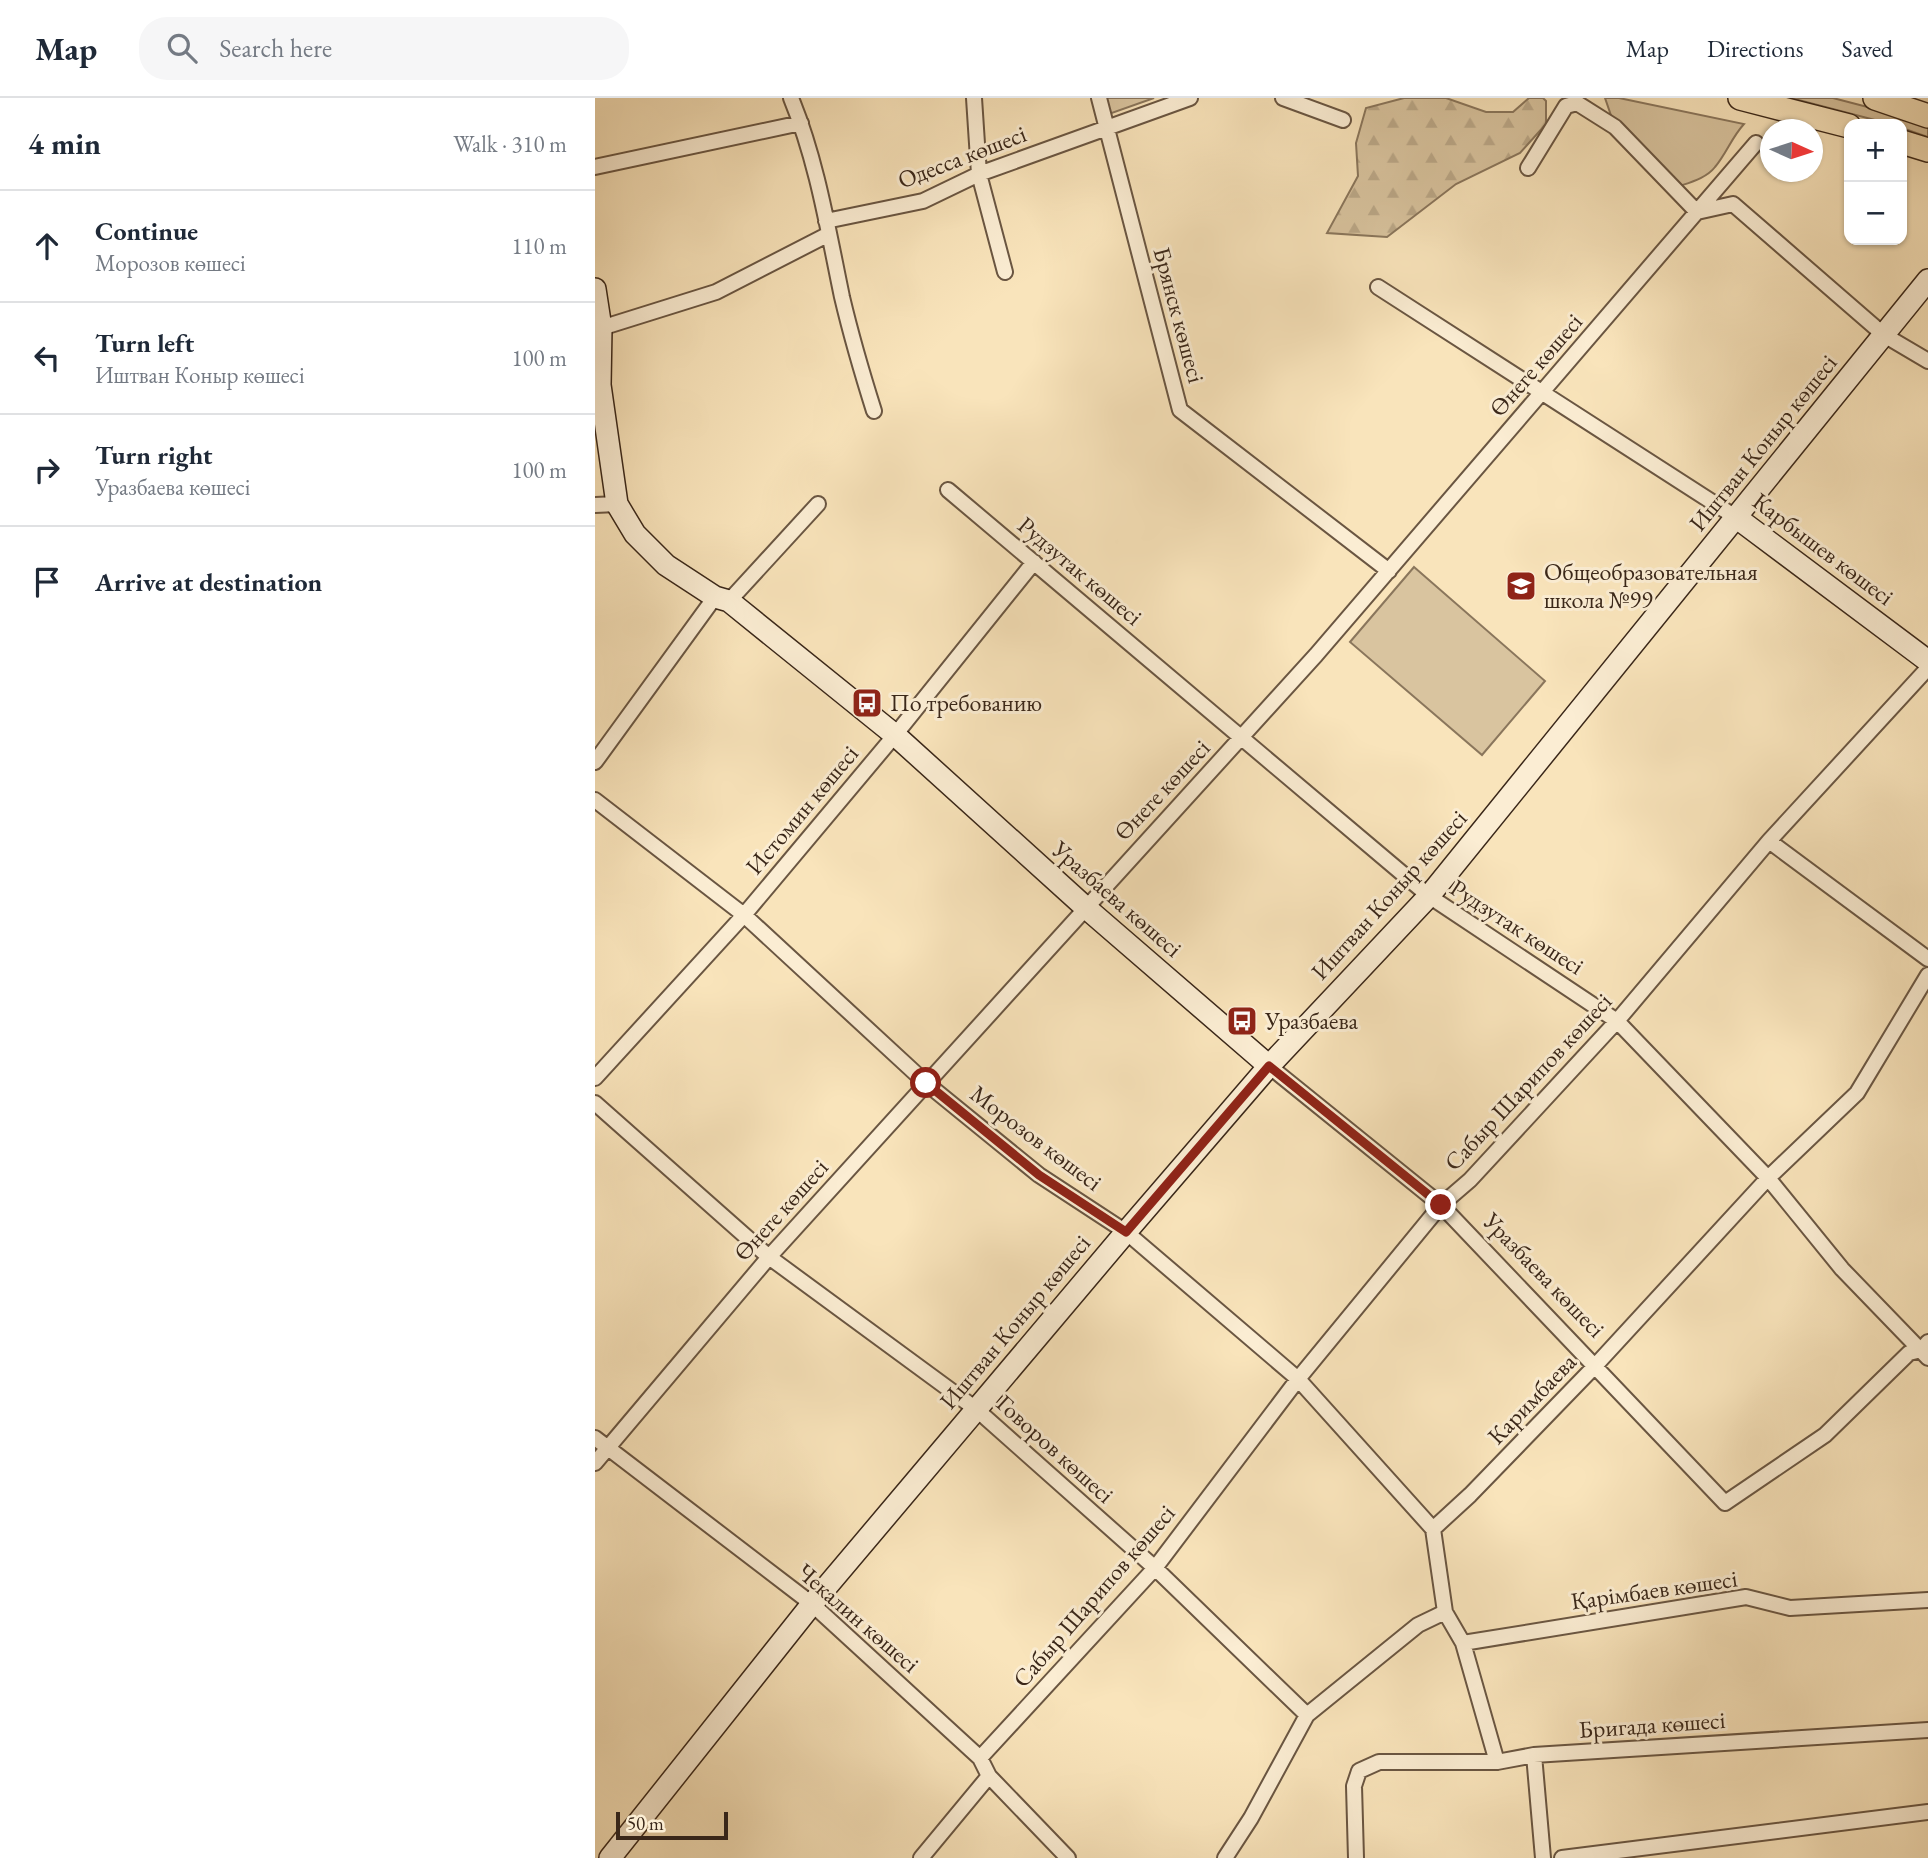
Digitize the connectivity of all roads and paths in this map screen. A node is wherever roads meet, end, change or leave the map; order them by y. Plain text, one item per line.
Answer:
1 (791, 98) edge
2 (974, 98) edge
3 (1100, 98) edge
4 (1190, 98) edge
5 (1283, 98) edge
6 (1740, 98) edge
7 (1875, 98) edge
8 (1928, 116) edge
9 (1343, 120) dead end
10 (801, 123) junction
11 (1844, 125) edge
12 (1107, 127) junction
13 (1756, 143) dead end
14 (1907, 144) edge
15 (1928, 150) edge
16 (595, 167) edge
17 (1528, 168) dead end
18 (979, 174) junction
19 (1697, 212) junction
20 (827, 227) junction
21 (1005, 272) dead end
22 (1928, 281) edge
23 (1378, 287) dead end
24 (595, 289) edge
25 (601, 328) junction
26 (1884, 335) junction
27 (1928, 361) edge
28 (1543, 392) junction
29 (874, 411) dead end
30 (948, 490) dead end
31 (617, 504) junction
32 (595, 505) edge
33 (818, 505) dead end
34 (1737, 518) junction
35 (1034, 562) junction
36 (1389, 570) junction
37 (722, 599) junction
38 (1928, 661) edge
39 (1928, 668) edge
40 (895, 735) junction
41 (1242, 736) junction
42 (595, 762) edge
43 (595, 800) edge
44 (1769, 841) junction
45 (1429, 896) junction
46 (1085, 907) junction
47 (744, 915) junction
48 (1928, 959) edge
49 (1928, 975) edge
50 (1618, 1021) junction
51 (1269, 1066) junction
52 (595, 1078) edge
53 (926, 1083) junction
54 (595, 1103) edge
55 (1768, 1178) junction
56 (1441, 1205) junction
57 (1126, 1232) junction
58 (769, 1257) junction
59 (1926, 1350) edge
60 (1595, 1366) junction
61 (1298, 1379) junction
62 (976, 1409) junction
63 (595, 1438) edge
64 (607, 1448) junction
65 (595, 1463) edge
66 (1433, 1529) junction
67 (1155, 1568) junction
68 (1928, 1600) edge
69 (812, 1604) junction
70 (1445, 1612) junction
71 (1463, 1643) junction
72 (1307, 1715) junction
73 (1928, 1730) edge
74 (1534, 1755) junction
75 (980, 1758) junction
76 (1497, 1762) junction
77 (989, 1776) junction
78 (1928, 1812) edge
79 (610, 1858) edge
80 (921, 1858) edge
81 (1068, 1858) edge
82 (1225, 1858) edge
83 (1356, 1858) edge
84 (1543, 1858) edge
85 (1562, 1858) edge

1 - 10 street
2 - 18 street
3 - 12 street, Брянск көшесі
4 - 12 street, Одесса көшесі
5 - 9 street
6 - 11 main road
7 - 8 main road
10 - 16 street
10 - 20 street
12 - 18 street, Одесса көшесі
12 - 36 street, Брянск көшесі
13 - 19 street, Өнеге көшесі
14 - 15 main road
17 - 19 street
18 - 20 street, Одесса көшесі
18 - 21 street
19 - 26 street
19 - 28 street, Өнеге көшесі
20 - 25 street, Одесса көшесі
20 - 29 street
22 - 26 street, Иштван Коныр көшесі
23 - 28 street, Карбышев көшесі
24 - 25 street, Уразбаева көшесі
25 - 31 street, Уразбаева көшесі
26 - 27 street
26 - 34 street, Иштван Коныр көшесі
28 - 34 street, Карбышев көшесі
28 - 36 street, Өнеге көшесі
30 - 35 street, Рудзутак көшесі
31 - 32 street
31 - 37 street, Уразбаева көшесі
33 - 37 street
34 - 38 street, Карбышев көшесі
34 - 45 street, Иштван Коныр көшесі
35 - 40 street, Истомин көшесі
35 - 41 street, Рудзутак көшесі
36 - 41 street, Өнеге көшесі
37 - 40 street, Уразбаева көшесі
37 - 42 street
39 - 44 street, Сабыр Шарипов көшесі
40 - 46 street, Уразбаева көшесі
40 - 47 street, Истомин көшесі
41 - 45 street, Рудзутак көшесі
41 - 46 street, Өнеге көшесі
43 - 47 street, Морозов көшесі
44 - 48 street
44 - 50 street, Сабыр Шарипов көшесі
45 - 50 street, Рудзутак көшесі
45 - 51 street, Иштван Коныр көшесі
46 - 51 street, Уразбаева көшесі
46 - 53 street, Өнеге көшесі
47 - 52 street, Истомин көшесі
47 - 53 street, Морозов көшесі
49 - 55 street, Каримбаева
50 - 55 street, Рудзутак көшесі
50 - 56 street, Сабыр Шарипов көшесі
51 - 56 street, Уразбаева көшесі
51 - 57 street, Иштван Коныр көшесі
53 - 57 street, Морозов көшесі
53 - 58 street, Өнеге көшесі
54 - 58 street, Говоров көшесі
55 - 59 street, Рудзутак көшесі
55 - 60 street, Каримбаева
56 - 60 street, Уразбаева көшесі
56 - 61 street, Сабыр Шарипов көшесі
57 - 61 street, Морозов көшесі
57 - 62 street, Иштван Коныр көшесі
58 - 62 street, Говоров көшесі
58 - 64 street, Өнеге көшесі
59 - 60 street, Уразбаева көшесі
60 - 66 street, Каримбаева
61 - 66 street, Морозов көшесі
61 - 67 street, Сабыр Шарипов көшесі
62 - 67 street, Говоров көшесі
62 - 69 street, Иштван Коныр көшесі
63 - 64 street, Чекалин көшесі
64 - 65 street, Өнеге көшесі
64 - 69 street, Чекалин көшесі
66 - 70 street
67 - 72 street, Говоров көшесі
67 - 75 street, Сабыр Шарипов көшесі
68 - 71 street, Қарімбаев көшесі
69 - 75 street, Чекалин көшесі
69 - 79 street, Иштван Коныр көшесі
70 - 71 street
70 - 72 street
71 - 76 street
72 - 82 street
73 - 74 street, Бригада көшесі
74 - 76 street, Бригада көшесі
74 - 84 street
75 - 77 street, Чекалин көшесі
76 - 83 street, Бригада көшесі
77 - 80 street
77 - 81 street, Чекалин көшесі
78 - 85 street

